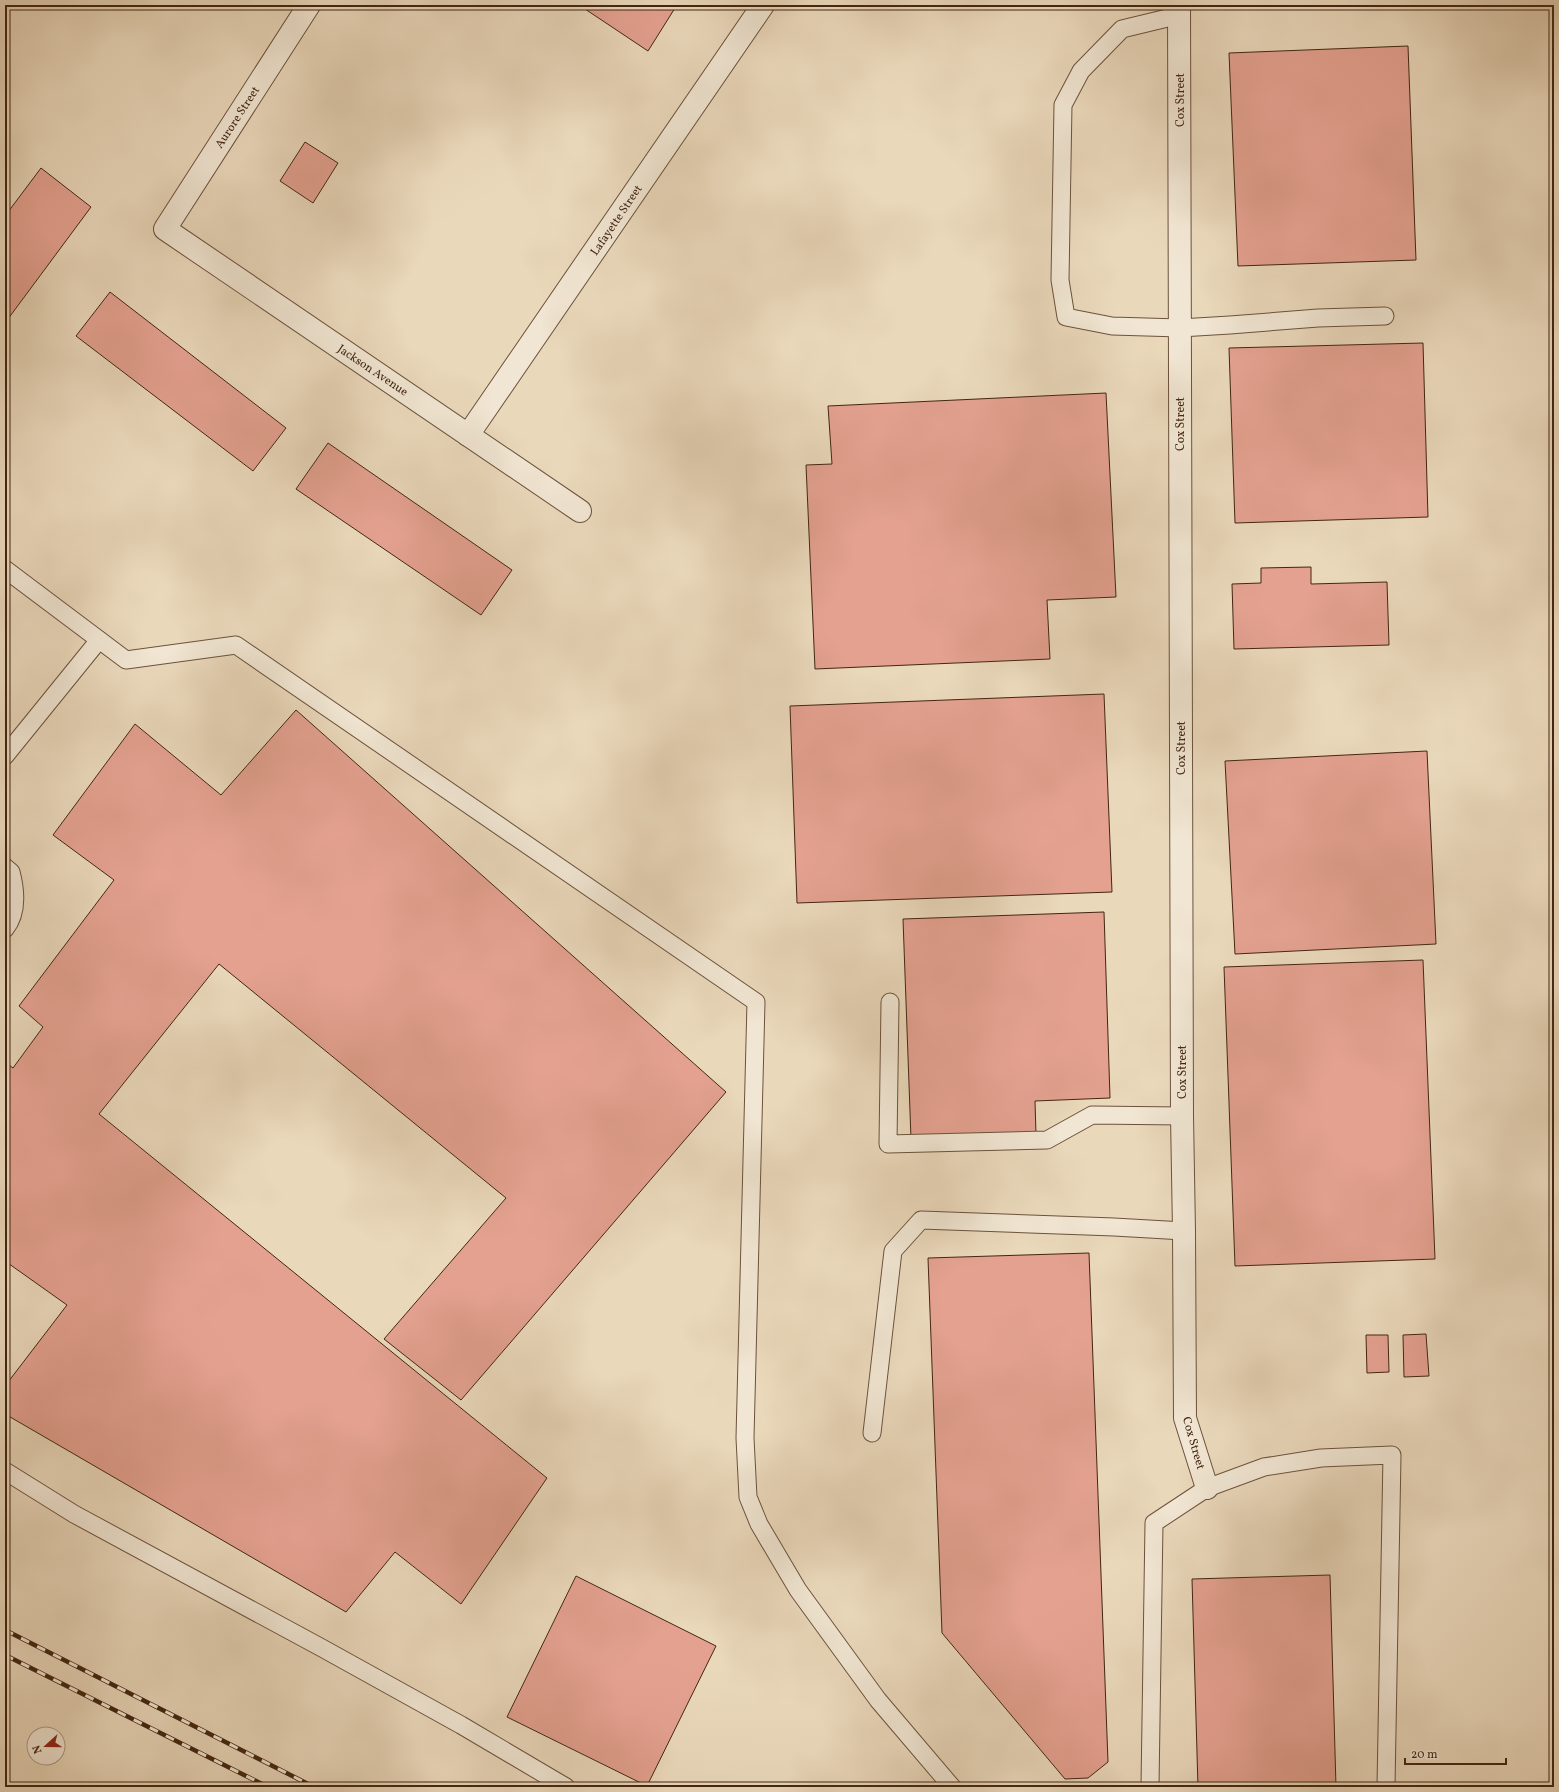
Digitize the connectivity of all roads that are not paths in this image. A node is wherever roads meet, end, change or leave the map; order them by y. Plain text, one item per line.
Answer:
1 (309, 5) edge
2 (763, 5) edge
3 (1180, 10) edge
4 (165, 229) joint
5 (1385, 316) dead end
6 (1180, 328) junction
7 (468, 435) junction
8 (580, 511) dead end
9 (5, 569) edge
10 (99, 640) junction
11 (5, 756) edge
12 (5, 867) edge
13 (5, 930) edge
14 (890, 1002) dead end
15 (1182, 1116) junction
16 (1184, 1231) junction
17 (872, 1433) dead end
18 (5, 1471) edge
19 (1207, 1488) junction
20 (566, 1787) edge
21 (952, 1787) edge
22 (1150, 1787) edge
23 (1386, 1787) edge

1 - 4 street, Aurore Street
2 - 7 street, Lafayette Street
3 - 6 street, Cox Street
3 - 6 lane
4 - 7 street, Jackson Avenue
5 - 6 lane
6 - 15 street, Cox Street
7 - 8 street, Jackson Avenue
9 - 10 lane
10 - 11 lane
10 - 21 lane
12 - 13 lane
14 - 15 lane
15 - 16 street, Cox Street
16 - 17 lane
16 - 19 street, Cox Street
18 - 20 lane
19 - 22 lane
19 - 23 lane

